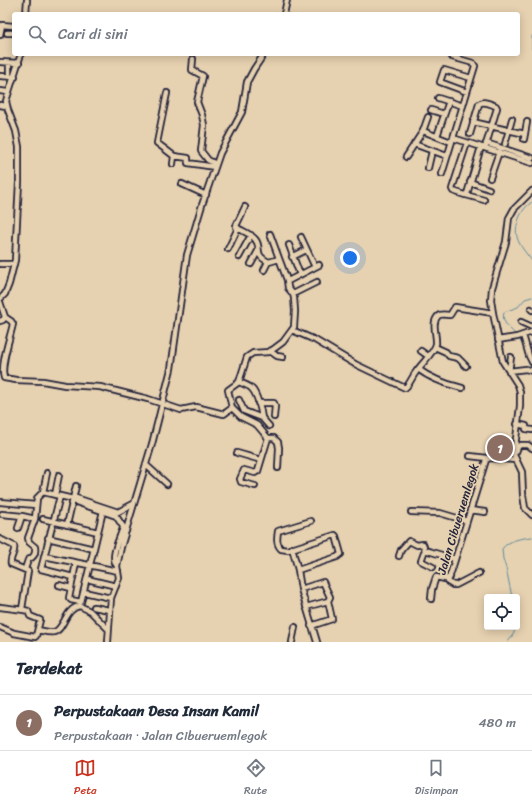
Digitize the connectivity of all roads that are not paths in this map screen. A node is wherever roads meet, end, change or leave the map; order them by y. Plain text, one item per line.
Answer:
1 (26, 0) edge
2 (287, 0) edge
3 (26, 12) edge
4 (284, 12) edge
5 (12, 26) edge
6 (7, 33) dead end
7 (12, 33) edge
8 (0, 35) edge
9 (21, 56) edge
10 (263, 56) edge
11 (452, 57) dead end
12 (193, 59) dead end
13 (0, 62) edge
14 (10, 63) junction
15 (19, 63) junction
16 (0, 76) edge
17 (12, 76) junction
18 (471, 78) junction
19 (0, 91) edge
20 (8, 92) junction
21 (467, 92) junction
22 (167, 93) dead end
23 (438, 98) dead end
24 (449, 101) junction
25 (0, 105) edge
26 (6, 106) junction
27 (463, 106) junction
28 (431, 110) dead end
29 (444, 114) junction
30 (428, 116) dead end
31 (512, 119) dead end
32 (473, 122) junction
33 (527, 122) dead end
34 (491, 127) junction
35 (423, 131) junction
36 (508, 131) junction
37 (470, 134) dead end
38 (437, 136) junction
39 (452, 140) junction
40 (468, 143) junction
41 (414, 144) junction
42 (505, 144) dead end
43 (484, 146) junction
44 (432, 151) junction
45 (499, 152) junction
46 (174, 156) junction
47 (447, 156) junction
48 (518, 156) junction
49 (406, 157) dead end
50 (532, 158) edge
51 (532, 163) edge
52 (173, 164) dead end
53 (216, 166) junction
54 (428, 168) dead end
55 (442, 174) dead end
56 (490, 178) dead end
57 (470, 182) junction
58 (182, 184) dead end
59 (489, 189) dead end
60 (532, 191) edge
61 (206, 195) junction
62 (466, 195) junction
63 (484, 200) dead end
64 (245, 207) dead end
65 (238, 228) junction
66 (270, 234) dead end
67 (251, 235) junction
68 (300, 237) dead end
69 (289, 245) dead end
70 (228, 249) dead end
71 (306, 250) junction
72 (258, 252) junction
73 (239, 257) dead end
74 (292, 257) junction
75 (279, 259) junction
76 (268, 262) junction
77 (0, 264) edge
78 (14, 264) junction
79 (251, 264) dead end
80 (264, 270) dead end
81 (300, 275) junction
82 (288, 281) junction
83 (317, 282) dead end
84 (293, 294) junction
85 (0, 300) edge
86 (492, 313) junction
87 (5, 316) junction
88 (0, 321) edge
89 (520, 322) dead end
90 (532, 327) edge
91 (292, 330) junction
92 (532, 332) edge
93 (523, 335) junction
94 (498, 340) junction
95 (435, 347) junction
96 (530, 348) edge
97 (421, 350) dead end
98 (270, 351) junction
99 (428, 356) junction
100 (511, 356) dead end
101 (283, 358) dead end
102 (2, 362) edge
103 (532, 362) edge
104 (466, 366) dead end
105 (418, 369) junction
106 (532, 371) edge
107 (509, 372) junction
108 (2, 375) junction
109 (0, 381) edge
110 (239, 382) junction
111 (462, 388) dead end
112 (239, 400) dead end
113 (258, 403) junction
114 (162, 404) junction
115 (232, 408) junction
116 (274, 417) dead end
117 (262, 418) junction
118 (517, 424) junction
119 (268, 426) dead end
120 (532, 430) edge
121 (268, 438) junction
122 (532, 448) edge
123 (514, 452) junction
124 (237, 453) dead end
125 (470, 456) dead end
126 (487, 458) junction
127 (261, 460) junction
128 (516, 460) junction
129 (146, 466) junction
130 (278, 468) dead end
131 (47, 473) dead end
132 (59, 475) dead end
133 (167, 484) dead end
134 (76, 486) dead end
135 (255, 486) dead end
136 (41, 494) junction
137 (55, 494) junction
138 (60, 496) junction
139 (73, 499) junction
140 (0, 502) edge
141 (133, 504) dead end
142 (36, 505) junction
143 (470, 510) junction
144 (103, 511) junction
145 (411, 512) dead end
146 (485, 512) dead end
147 (2, 514) dead end
148 (117, 514) junction
149 (532, 515) edge
150 (22, 516) junction
151 (35, 519) junction
152 (43, 519) dead end
153 (53, 521) junction
154 (311, 521) dead end
155 (467, 521) junction
156 (67, 525) junction
157 (18, 528) dead end
158 (124, 530) junction
159 (98, 532) junction
160 (48, 538) junction
161 (0, 539) edge
162 (292, 548) junction
163 (94, 549) junction
164 (426, 550) junction
165 (44, 556) junction
166 (399, 556) dead end
167 (455, 559) junction
168 (76, 564) junction
169 (90, 566) junction
170 (433, 567) dead end
171 (25, 569) junction
172 (298, 570) junction
173 (118, 572) junction
174 (478, 573) dead end
175 (73, 577) junction
176 (450, 577) junction
177 (87, 579) junction
178 (59, 585) dead end
179 (116, 586) junction
180 (71, 588) junction
181 (301, 589) junction
182 (84, 592) junction
183 (111, 598) junction
184 (431, 599) dead end
185 (328, 601) junction
186 (0, 607) edge
187 (94, 607) dead end
188 (306, 607) junction
189 (22, 609) junction
190 (109, 610) junction
191 (311, 626) junction
192 (0, 627) edge
193 (295, 627) dead end
194 (108, 629) junction
195 (38, 630) junction
196 (108, 642) edge
197 (292, 642) edge
198 (317, 642) edge

1 - 3 street
2 - 4 street
5 - 8 street
6 - 7 street
9 - 15 street
10 - 53 street
11 - 18 street
12 - 53 street
13 - 14 street
14 - 15 street
14 - 17 street
15 - 17 street
16 - 17 street
17 - 20 street
18 - 21 street
18 - 21 street
19 - 20 street
20 - 26 street
21 - 27 street
22 - 46 street
23 - 24 street
24 - 27 street
24 - 29 street
25 - 26 street
26 - 78 street
27 - 39 street
28 - 29 street
29 - 38 street
30 - 35 street
31 - 36 street
32 - 34 street
32 - 34 street
32 - 37 street
33 - 36 street
34 - 36 street
34 - 43 street
35 - 38 street
35 - 41 street
36 - 42 street
38 - 39 street
39 - 40 street
39 - 47 street
40 - 43 street
40 - 62 street
41 - 44 street
41 - 49 street
43 - 45 street
43 - 48 street
43 - 57 street
44 - 47 street
44 - 54 street
45 - 48 street
45 - 56 street
46 - 52 street
46 - 53 street
47 - 55 street
48 - 50 street
48 - 51 street
53 - 61 street
57 - 59 street
57 - 62 street
58 - 61 street
60 - 86 street
61 - 114 street
62 - 63 street
64 - 65 street
65 - 67 street
65 - 70 street
66 - 75 street
67 - 72 street
67 - 73 street
68 - 71 street
69 - 74 street
71 - 74 street
71 - 81 street
72 - 76 street
72 - 79 street
74 - 81 street
75 - 76 street
75 - 82 street
76 - 80 street
77 - 78 street
78 - 85 street
81 - 82 street
82 - 84 street
83 - 84 street
84 - 91 street
85 - 87 street
86 - 94 street
86 - 95 street
87 - 88 street
87 - 102 street
89 - 90 street
91 - 98 street
91 - 105 street
92 - 93 street
93 - 94 street
93 - 96 street
94 - 107 street
95 - 99 street
95 - 104 street
96 - 103 street
97 - 99 street
98 - 101 street
98 - 110 street
99 - 105 street
100 - 107 street
102 - 108 street
105 - 111 street
106 - 107 street
107 - 118 street
108 - 109 street
108 - 114 street
110 - 113 street
110 - 115 street
112 - 117 street
113 - 116 street
113 - 117 street
114 - 115 street
114 - 129 street
115 - 121 street
117 - 119 street
118 - 120 street
118 - 123 street
121 - 127 street
121 - 130 street
122 - 123 street
123 - 128 street
124 - 127 street
125 - 126 street
126 - 128 street, Jalan Cibueruemlegok
126 - 143 street, Jalan Cibueruemlegok
127 - 135 street
128 - 149 street
129 - 133 street
129 - 158 street
131 - 136 street
132 - 137 street
134 - 139 street
136 - 137 street
136 - 142 street
137 - 138 street
138 - 139 street
138 - 153 street
139 - 144 street
139 - 148 street
139 - 156 street
140 - 142 street
141 - 148 street
142 - 151 street
143 - 146 street
143 - 155 street, Jalan Cibueruemlegok
144 - 148 street
144 - 159 street
145 - 155 street
147 - 150 street
148 - 158 street
150 - 151 street
150 - 157 street
151 - 171 street
152 - 153 street
153 - 156 street
153 - 160 street
154 - 162 street
155 - 167 street, Jalan Cibueruemlegok
156 - 159 street
158 - 173 street
159 - 163 street
160 - 163 street
160 - 165 street
161 - 171 street
162 - 172 street
162 - 172 street
163 - 169 street
164 - 166 street
164 - 167 street
164 - 170 street
165 - 168 street
165 - 175 street
167 - 176 street, Jalan Cibueruemlegok
168 - 169 street
168 - 175 street
169 - 173 street
169 - 177 street
171 - 189 street
172 - 181 street
173 - 179 street
174 - 176 street, Jalan Cibueruemlegok
175 - 180 street
176 - 184 street
177 - 179 street
177 - 182 street
178 - 180 street
179 - 183 street
180 - 182 street
181 - 185 street
181 - 188 street
182 - 183 street
183 - 190 street
185 - 188 street
185 - 191 street
186 - 189 street
187 - 190 street
188 - 191 street
189 - 195 street
190 - 194 street
191 - 198 street
192 - 195 street
193 - 197 street
194 - 195 street
194 - 196 street

